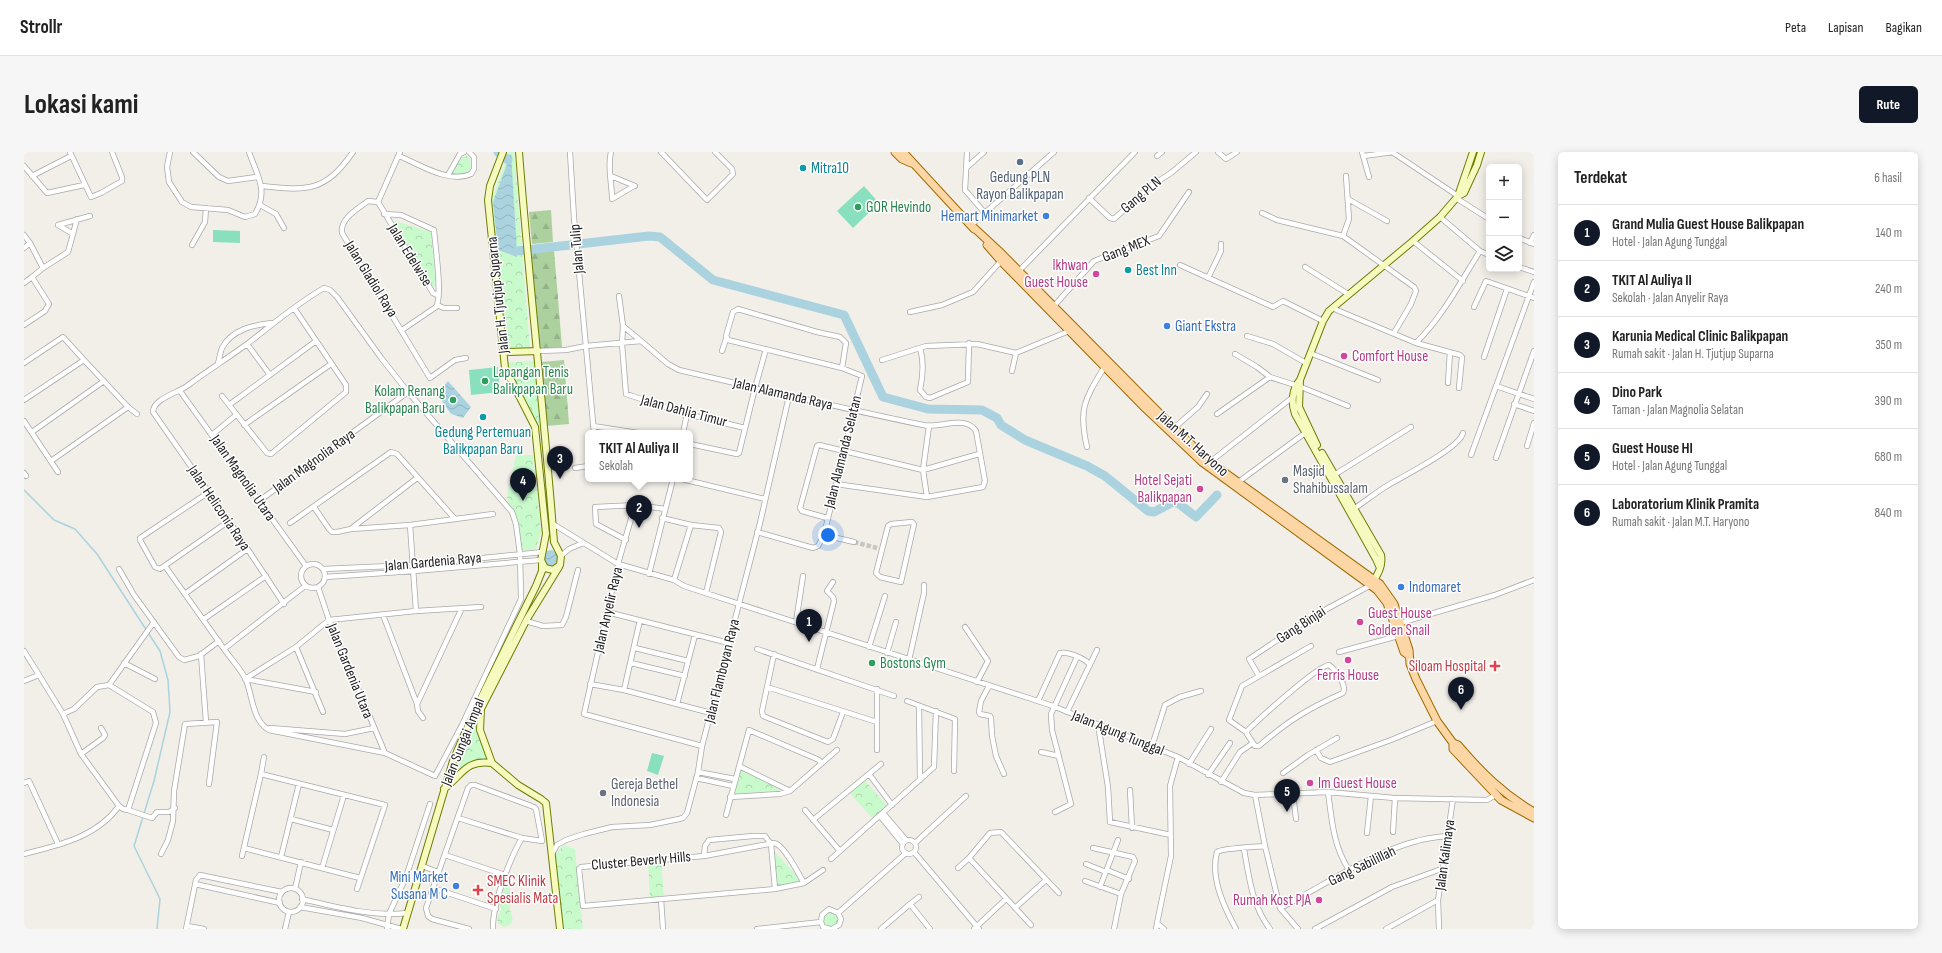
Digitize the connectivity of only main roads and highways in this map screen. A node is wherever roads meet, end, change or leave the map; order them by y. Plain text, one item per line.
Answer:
1 (519, 152) edge
2 (895, 152) edge
3 (903, 152) edge
4 (1473, 152) edge
5 (1481, 152) edge
6 (502, 154) edge
7 (911, 163) junction
8 (1457, 197) junction
9 (971, 225) junction
10 (538, 350) junction
11 (504, 352) junction
12 (1299, 384) junction
13 (1307, 431) junction
14 (1233, 482) junction
15 (1351, 510) junction
16 (543, 552) junction
17 (560, 555) junction
18 (541, 562) junction
19 (560, 565) junction
20 (1373, 582) junction
21 (1408, 655) junction
22 (492, 762) junction
23 (444, 789) junction
24 (1499, 793) junction
25 (1534, 812) edge
26 (1534, 818) edge
27 (402, 929) edge
28 (560, 929) edge

1 - 10 main road
2 - 7 main road, Jalan M.T. Haryono
3 - 7 main road, Jalan M.T. Haryono
4 - 8 main road
5 - 8 main road
6 - 11 main road, Jalan H. Tjutjup Suparna
7 - 9 main road, Jalan M.T. Haryono
8 - 12 main road
9 - 14 main road, Jalan M.T. Haryono
9 - 14 main road, Jalan M.T. Haryono
10 - 11 main road
10 - 17 main road
11 - 16 main road, Jalan H. Tjutjup Suparna
12 - 13 main road
12 - 13 main road
13 - 15 main road
13 - 15 main road
14 - 20 main road, Jalan M.T. Haryono
15 - 20 main road
16 - 17 main road
16 - 18 main road
17 - 19 main road
18 - 19 main road
18 - 23 main road, Jalan Sungai Ampal
19 - 22 main road, Jalan Sungai Ampal
20 - 21 main road, Jalan M.T. Haryono
20 - 21 main road, Jalan M.T. Haryono
21 - 24 main road, Jalan M.T. Haryono
22 - 23 main road
22 - 28 main road
23 - 27 main road, Jalan Sungai Ampal
24 - 25 main road, Jalan M.T. Haryono
24 - 26 main road, Jalan M.T. Haryono

